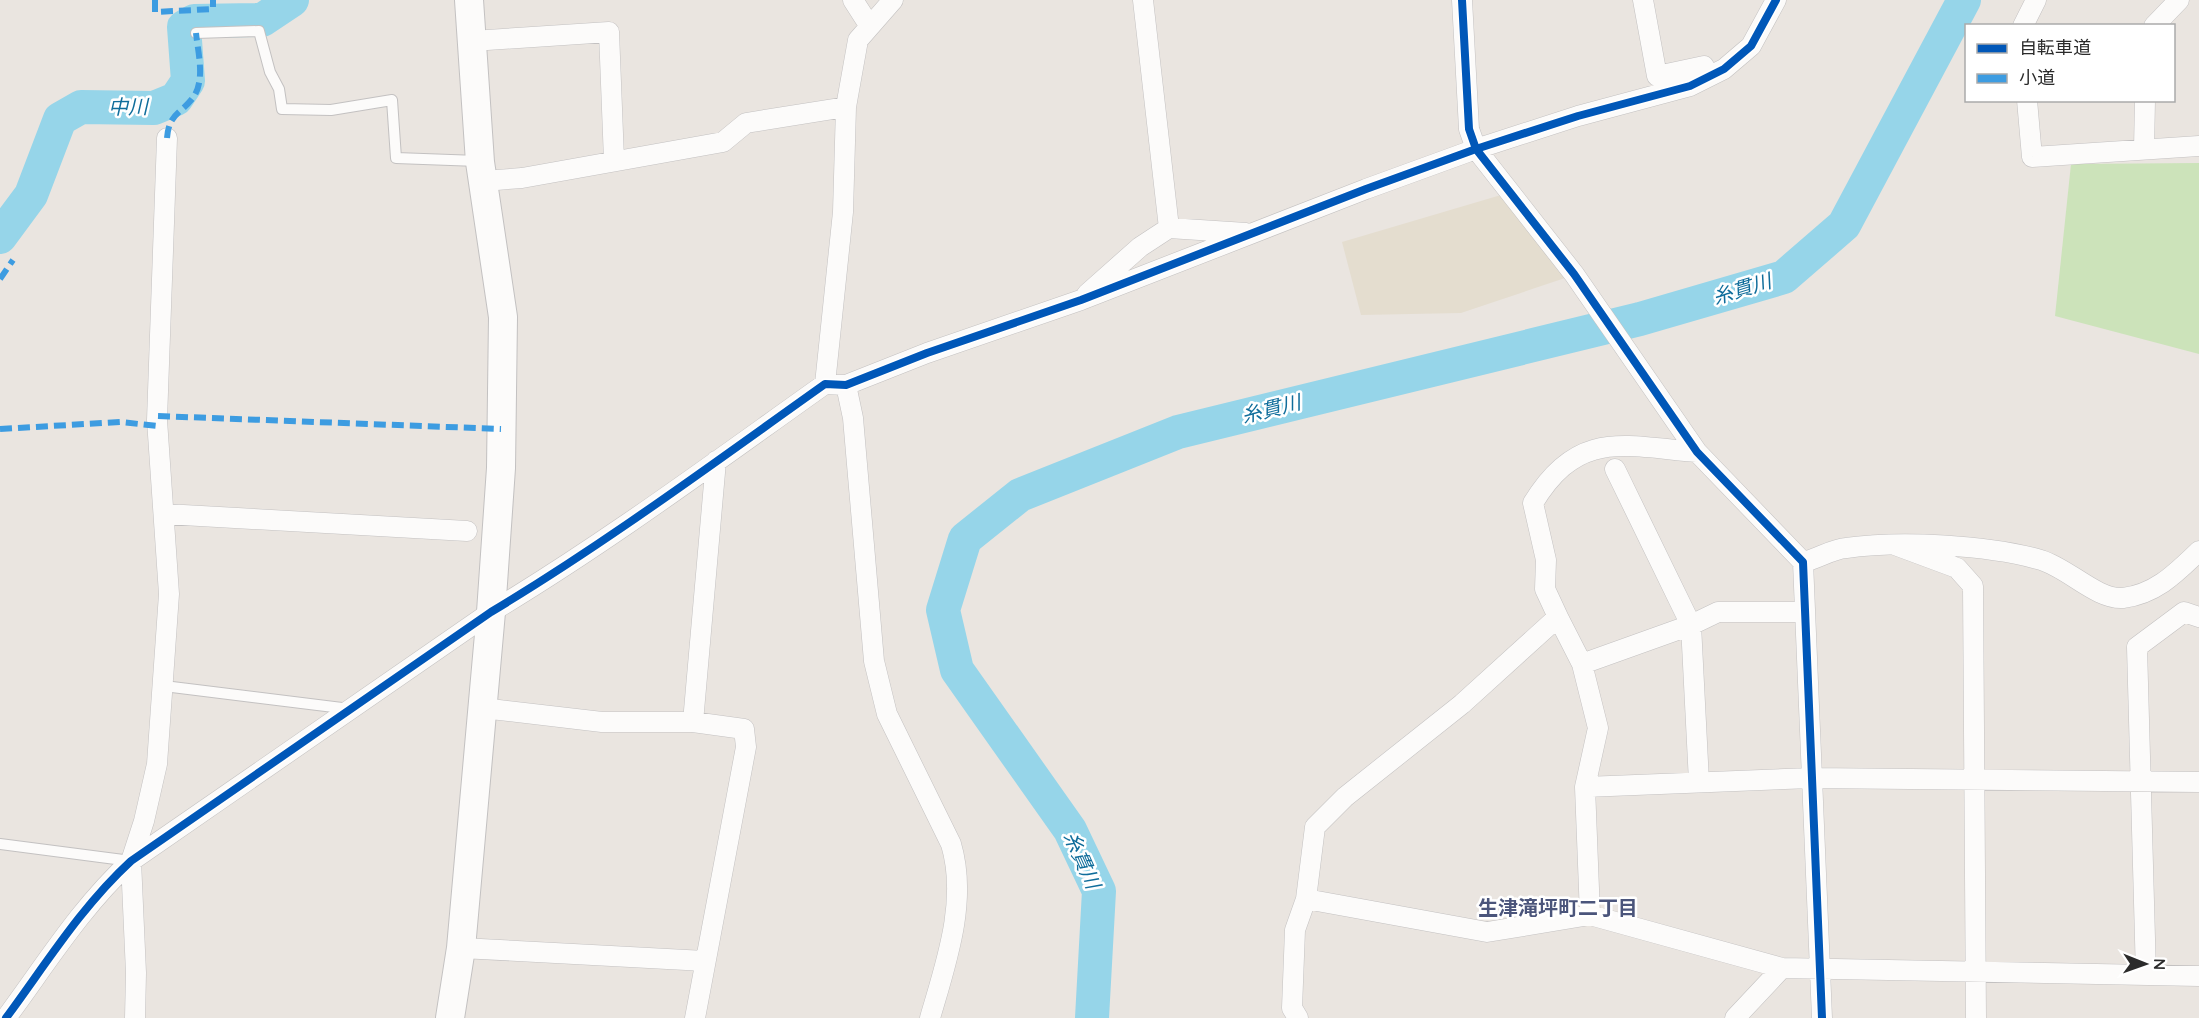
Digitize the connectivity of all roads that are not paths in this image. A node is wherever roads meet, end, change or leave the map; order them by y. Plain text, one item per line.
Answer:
1 (469, 0) edge
2 (853, 0) edge
3 (893, 0) edge
4 (1143, 0) edge
5 (1462, 0) edge
6 (1643, 0) edge
7 (1776, 0) edge
8 (2036, 0) edge
9 (2179, 0) edge
10 (2024, 24) edge
11 (2156, 24) edge
12 (869, 25) junction
13 (196, 33) dead end
14 (472, 41) junction
15 (1708, 77) junction
16 (2027, 102) edge
17 (2145, 102) edge
18 (846, 107) junction
19 (167, 138) dead end
20 (2199, 146) edge
21 (1476, 149) junction
22 (2144, 149) junction
23 (614, 160) junction
24 (481, 172) junction
25 (1169, 228) junction
26 (1252, 233) junction
27 (1081, 300) junction
28 (825, 384) junction
29 (846, 385) junction
30 (1697, 452) junction
31 (716, 461) junction
32 (1615, 469) dead end
33 (165, 514) junction
34 (467, 531) dead end
35 (1895, 545) junction
36 (2199, 551) edge
37 (1803, 562) junction
38 (491, 612) junction
39 (1805, 612) junction
40 (1558, 617) junction
41 (2199, 617) edge
42 (1691, 625) junction
43 (1582, 664) junction
44 (164, 686) junction
45 (482, 708) junction
46 (354, 709) junction
47 (693, 722) junction
48 (1974, 777) junction
49 (1811, 778) junction
50 (1699, 782) junction
51 (2142, 782) junction
52 (2199, 782) edge
53 (1585, 787) junction
54 (0, 844) edge
55 (130, 861) junction
56 (1306, 899) junction
57 (1590, 915) junction
58 (460, 948) junction
59 (705, 962) junction
60 (1782, 968) junction
61 (1818, 969) junction
62 (1975, 970) junction
63 (2146, 975) junction
64 (2199, 976) edge
65 (6, 1018) edge
66 (135, 1018) edge
67 (450, 1018) edge
68 (695, 1018) edge
69 (930, 1018) edge
70 (1298, 1018) edge
71 (1735, 1018) edge
72 (1822, 1018) edge
73 (1976, 1018) edge

1 - 14 street
2 - 12 street
3 - 12 street
4 - 25 street
5 - 21 street
6 - 15 street
7 - 15 street
8 - 10 street
9 - 11 street
12 - 18 street
13 - 24 lane
14 - 23 street
14 - 24 street
15 - 21 street
16 - 22 street
17 - 22 street
18 - 23 street
18 - 28 street
19 - 33 street
20 - 22 street
21 - 26 street
21 - 30 street
23 - 24 street
24 - 38 street
25 - 26 street
25 - 27 street
26 - 27 street
27 - 29 street
28 - 29 street
28 - 31 street
29 - 69 street
30 - 37 street
30 - 40 street
31 - 38 street
31 - 47 street
32 - 42 street
33 - 34 street
33 - 44 street
35 - 36 street
35 - 37 street
35 - 48 street
37 - 39 street
38 - 45 street
38 - 46 street
39 - 42 street
39 - 49 street
40 - 43 street
40 - 56 street
41 - 51 street
42 - 43 street
42 - 50 street
43 - 53 street
44 - 46 lane
44 - 55 street
45 - 47 street
45 - 58 street
46 - 55 street
47 - 59 street
48 - 49 street
48 - 51 street
48 - 62 street
49 - 50 street
49 - 61 street
50 - 53 street
51 - 52 street
51 - 63 street
53 - 57 street
54 - 55 lane
55 - 65 street
55 - 66 street
56 - 57 street
56 - 70 street
57 - 60 street
58 - 59 street
58 - 67 street
59 - 68 street
60 - 61 street
60 - 71 street
61 - 62 street
61 - 72 street
62 - 63 street
62 - 73 street
63 - 64 street

